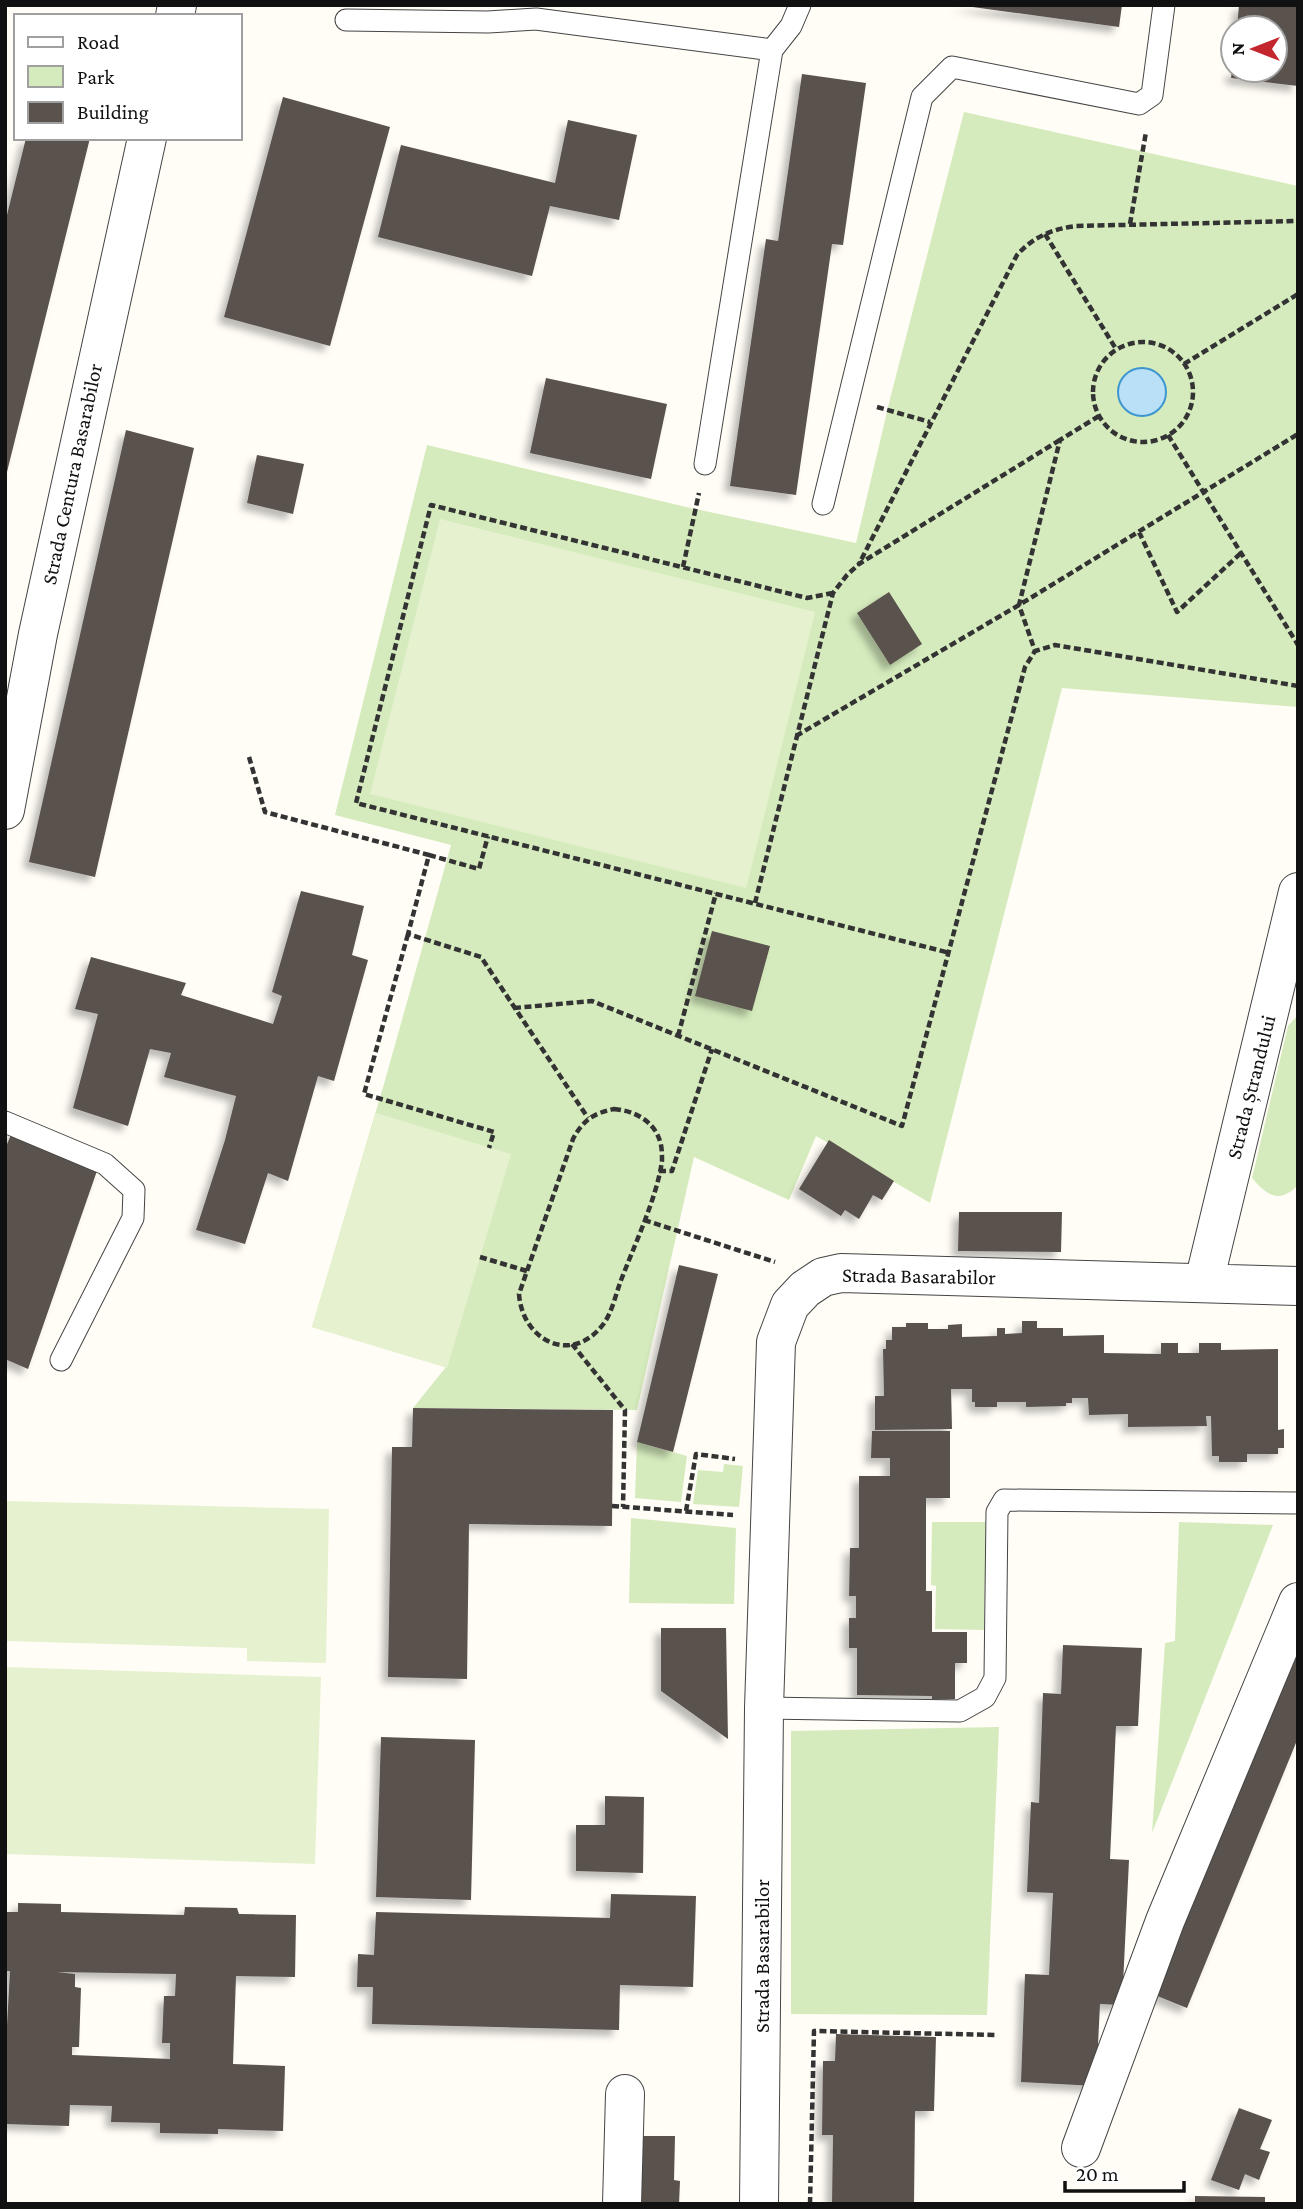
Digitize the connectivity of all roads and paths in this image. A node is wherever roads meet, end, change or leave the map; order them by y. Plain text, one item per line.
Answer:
1 (800, 5) edge
2 (1164, 5) edge
3 (346, 20) dead end
4 (772, 50) junction
5 (1152, 95) junction
6 (146, 140) edge
7 (1298, 221) edge
8 (1130, 224) junction
9 (1045, 234) junction
10 (1298, 294) edge
11 (1116, 349) junction
12 (1184, 364) junction
13 (850, 399) junction
14 (1099, 416) junction
15 (930, 422) junction
16 (1298, 434) edge
17 (1168, 435) junction
18 (1060, 440) junction
19 (705, 464) joint
20 (1203, 493) junction
21 (823, 503) dead end
22 (1139, 532) junction
23 (1241, 553) junction
24 (859, 565) junction
25 (683, 567) junction
26 (833, 593) junction
27 (1019, 605) junction
28 (21, 630) edge
29 (1298, 645) edge
30 (1035, 651) junction
31 (1298, 685) edge
32 (796, 736) junction
33 (249, 757) dead end
34 (5, 810) edge
35 (489, 836) junction
36 (429, 855) junction
37 (1298, 892) edge
38 (716, 893) junction
39 (755, 903) junction
40 (408, 934) junction
41 (950, 953) junction
42 (514, 1008) junction
43 (678, 1036) junction
44 (712, 1049) junction
45 (587, 1118) junction
46 (5, 1122) edge
47 (489, 1148) dead end
48 (659, 1171) junction
49 (644, 1220) junction
50 (480, 1257) dead end
51 (527, 1271) junction
52 (823, 1277) junction
53 (1204, 1282) junction
54 (1298, 1286) edge
55 (572, 1344) junction
56 (61, 1360) dead end
57 (772, 1464) junction
58 (1298, 1503) edge
59 (612, 1506) dead end
60 (623, 1507) junction
61 (686, 1511) junction
62 (769, 1518) junction
63 (1298, 1602) edge
64 (764, 1708) junction
65 (998, 2035) dead end
66 (625, 2094) dead end
67 (1081, 2148) dead end
68 (622, 2204) edge
69 (759, 2204) edge
70 (810, 2204) edge

1 - 4 lane
2 - 5 lane
3 - 4 lane
4 - 19 lane
5 - 8 path
5 - 13 lane
6 - 28 street, Strada Centura Basarabilor
7 - 8 path
8 - 9 path
9 - 11 path
9 - 15 path
10 - 12 path
11 - 12 path
11 - 14 path
12 - 17 path
13 - 15 path
13 - 21 lane
14 - 17 path
14 - 18 path
15 - 24 path
16 - 20 path
17 - 20 path
18 - 24 path
18 - 27 path
19 - 25 path
20 - 22 path
20 - 23 path
22 - 23 path
22 - 27 path
23 - 29 path
24 - 26 path
25 - 26 path
25 - 35 path
26 - 32 path
27 - 30 path
27 - 32 path
28 - 34 street, Strada Centura Basarabilor
30 - 31 path
30 - 41 path
32 - 39 path
33 - 36 path
35 - 36 path
35 - 38 path
36 - 40 path
37 - 53 street, Strada Ștrandului
38 - 39 path
38 - 43 path
39 - 41 path
40 - 42 path
40 - 47 path
41 - 44 path
42 - 43 path
42 - 45 path
43 - 44 path
44 - 48 path
45 - 48 path
45 - 51 path
46 - 56 lane
48 - 49 path
49 - 52 path
49 - 55 path
50 - 51 path
51 - 55 path
52 - 53 street, Strada Basarabilor
52 - 57 street, Strada Basarabilor
53 - 54 street, Strada Basarabilor
55 - 60 path
57 - 61 path
57 - 62 street, Strada Basarabilor
58 - 64 lane
59 - 60 path
60 - 61 path
61 - 62 path
62 - 64 street, Strada Basarabilor
63 - 67 street
64 - 69 street, Strada Basarabilor
65 - 70 path
66 - 68 street

